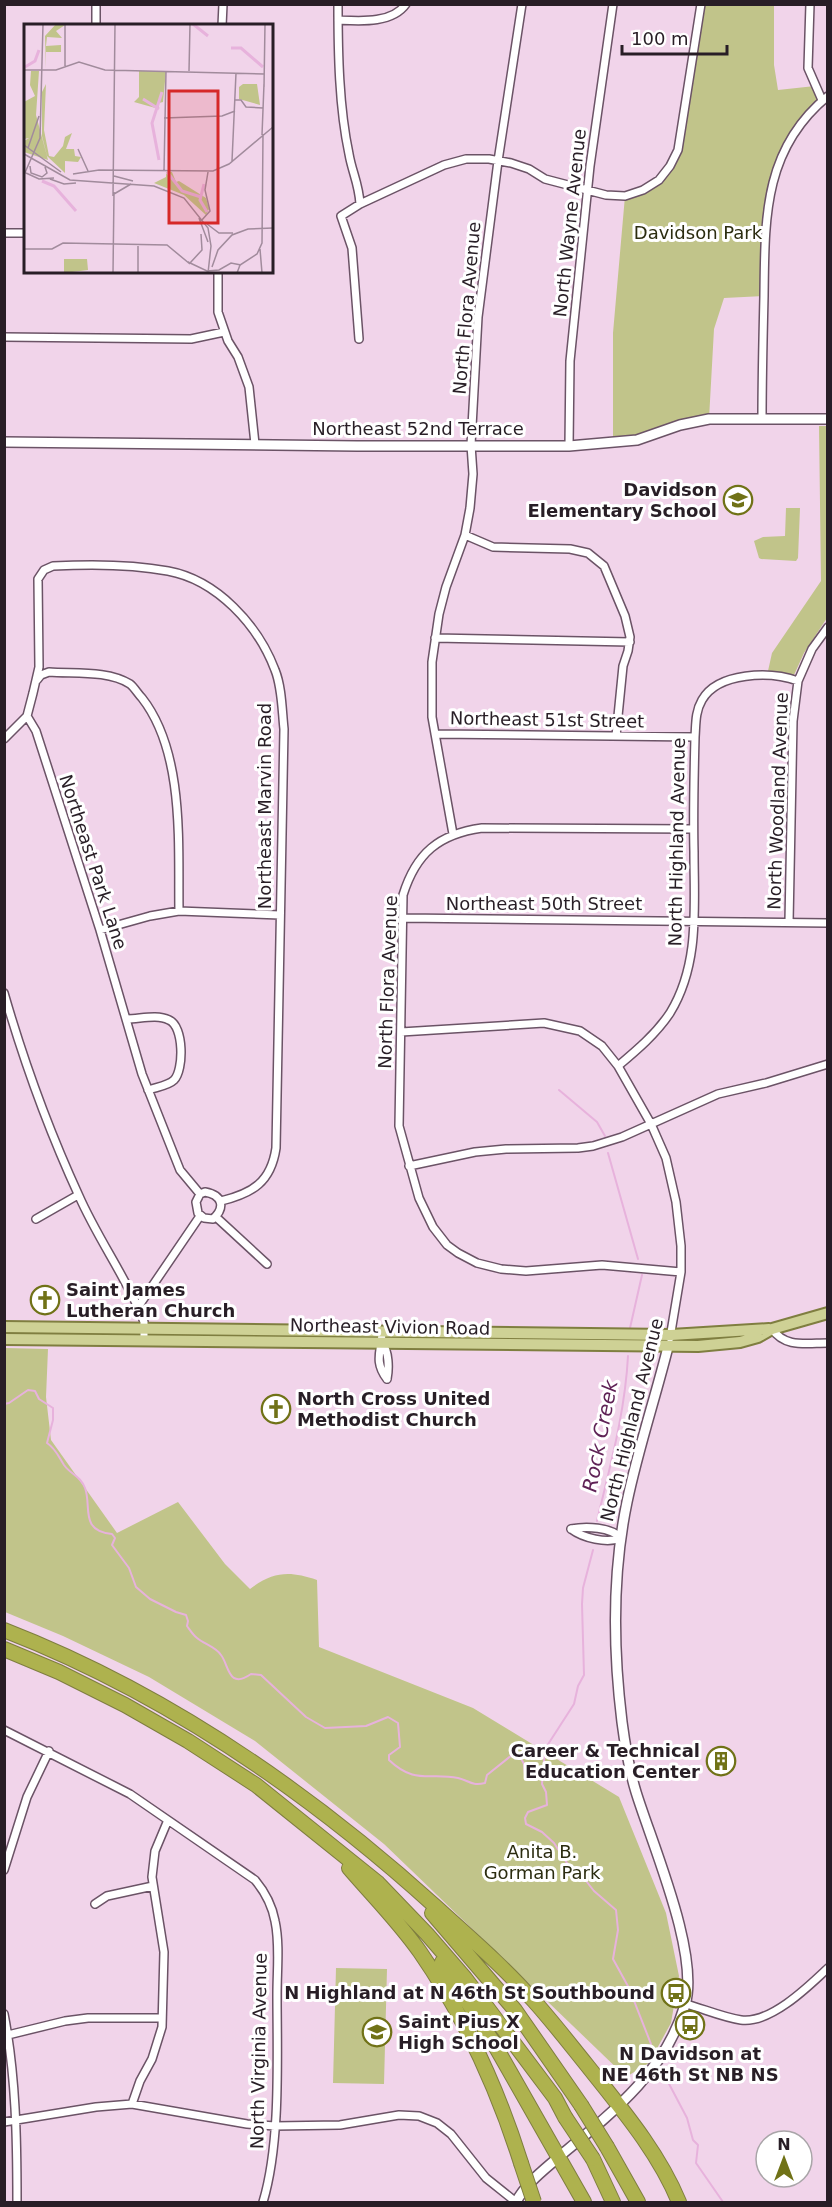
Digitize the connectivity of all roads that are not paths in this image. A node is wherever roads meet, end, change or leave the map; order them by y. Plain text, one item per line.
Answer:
1 (96, 4) edge
2 (223, 4) edge
3 (338, 4) edge
4 (406, 4) edge
5 (522, 4) edge
6 (613, 4) edge
7 (701, 4) edge
8 (810, 4) edge
9 (338, 20) junction
10 (96, 24) edge
11 (222, 24) edge
12 (825, 98) edge
13 (498, 161) junction
14 (588, 189) junction
15 (360, 204) junction
16 (4, 233) edge
17 (24, 233) edge
18 (218, 273) edge
19 (225, 332) junction
20 (4, 338) edge
21 (359, 339) dead end
22 (762, 419) junction
23 (828, 419) edge
24 (4, 442) edge
25 (255, 444) junction
26 (471, 444) junction
27 (569, 446) junction
28 (465, 535) junction
29 (828, 627) edge
30 (435, 638) junction
31 (630, 642) junction
32 (798, 681) junction
33 (35, 685) junction
34 (27, 716) junction
35 (435, 734) junction
36 (616, 736) junction
37 (695, 737) junction
38 (4, 739) edge
39 (693, 829) junction
40 (453, 834) junction
41 (179, 911) junction
42 (280, 915) junction
43 (404, 918) junction
44 (694, 920) junction
45 (789, 922) junction
46 (828, 923) edge
47 (100, 930) junction
48 (4, 993) edge
49 (127, 1019) junction
50 (401, 1032) junction
51 (828, 1064) edge
52 (618, 1066) junction
53 (148, 1090) junction
54 (651, 1124) junction
55 (409, 1166) junction
56 (200, 1194) junction
57 (78, 1195) junction
58 (221, 1201) junction
59 (200, 1216) junction
60 (216, 1217) junction
61 (36, 1219) dead end
62 (267, 1264) dead end
63 (681, 1272) junction
64 (138, 1307) junction
65 (828, 1313) edge
66 (4, 1327) edge
67 (144, 1329) junction
68 (772, 1329) junction
69 (326, 1331) junction
70 (382, 1331) junction
71 (4, 1339) edge
72 (144, 1340) junction
73 (669, 1341) junction
74 (313, 1342) junction
75 (382, 1343) junction
76 (828, 1343) edge
77 (621, 1538) junction
78 (4, 1630) edge
79 (4, 1649) edge
80 (4, 1730) edge
81 (49, 1751) junction
82 (168, 1820) junction
83 (328, 1843) junction
84 (4, 1870) edge
85 (405, 1879) junction
86 (153, 1886) junction
87 (95, 1904) dead end
88 (427, 1934) junction
89 (828, 1968) edge
90 (686, 2004) junction
91 (4, 2014) edge
92 (162, 2018) junction
93 (6, 2035) edge
94 (132, 2104) junction
95 (619, 2105) junction
96 (16, 2121) junction
97 (4, 2122) edge
98 (275, 2126) junction
99 (559, 2158) junction
100 (17, 2202) edge
101 (263, 2202) edge
102 (516, 2202) edge
103 (534, 2202) edge
104 (584, 2202) edge
105 (614, 2202) edge
106 (638, 2202) edge
107 (679, 2202) edge

1 - 10 street
2 - 11 street
3 - 9 street
4 - 9 street
5 - 13 street, North Flora Avenue
6 - 14 street, North Wayne Avenue
7 - 14 street
8 - 12 street
9 - 15 street
12 - 22 street
13 - 14 street
13 - 15 street
13 - 26 street, North Flora Avenue
14 - 27 street, North Wayne Avenue
15 - 21 street
16 - 17 street
18 - 19 street
19 - 20 street
19 - 25 street
22 - 23 street, Northeast 52nd Terrace
22 - 27 street, Northeast 52nd Terrace
24 - 25 street, Northeast 52nd Terrace
25 - 26 street, Northeast 52nd Terrace
26 - 27 street, Northeast 52nd Terrace
26 - 28 street, North Flora Avenue
28 - 30 street, North Flora Avenue
28 - 31 street
29 - 32 street, North Woodland Avenue
30 - 31 street
30 - 35 street, North Flora Avenue
31 - 36 street
32 - 37 street, North Highland Avenue
32 - 45 street, North Woodland Avenue
33 - 34 street
33 - 41 street
33 - 42 street, Northeast Marvin Road
34 - 38 street
34 - 47 street, Northeast Park Lane
35 - 36 street, Northeast 51st Street
35 - 40 street, North Flora Avenue
36 - 37 street, Northeast 51st Street
37 - 39 street, North Highland Avenue
39 - 40 street
39 - 44 street, North Highland Avenue
40 - 43 street, North Flora Avenue
41 - 42 street
41 - 47 street
42 - 58 street, Northeast Marvin Road
43 - 44 street, Northeast 50th Street
43 - 50 street, North Flora Avenue
44 - 45 street, Northeast 50th Street
44 - 52 street, North Highland Avenue
45 - 46 street, Northeast 50th Street
47 - 49 street, Northeast Park Lane
48 - 57 street
49 - 53 street, Northeast Park Lane
49 - 53 street
50 - 52 street, North Highland Avenue
50 - 55 street, North Flora Avenue
51 - 54 street
52 - 54 street, North Highland Avenue
53 - 56 street, Northeast Park Lane
54 - 55 street
54 - 63 street, North Highland Avenue
55 - 63 street, North Flora Avenue
56 - 58 street
56 - 59 street
57 - 61 street
57 - 64 street
58 - 60 street
59 - 60 street
59 - 64 street
60 - 62 street
63 - 73 street, North Highland Avenue
64 - 67 street
65 - 68 main road, Northeast Vivion Road
66 - 67 main road, Northeast Vivion Road
67 - 69 main road, Northeast Vivion Road
67 - 72 street
68 - 73 main road, Northeast Vivion Road
68 - 76 street
69 - 70 main road, Northeast Vivion Road
69 - 74 main road
70 - 73 main road, Northeast Vivion Road
70 - 75 street
71 - 72 main road, Northeast Vivion Road
72 - 74 main road, Northeast Vivion Road
73 - 75 main road, Northeast Vivion Road
73 - 77 street, North Highland Avenue
74 - 75 main road, Northeast Vivion Road
77 - 77 street
77 - 90 street, North Highland Avenue
78 - 85 highway
79 - 83 highway
80 - 81 street
81 - 82 street
81 - 84 street
82 - 86 street
82 - 98 street, North Virginia Avenue
83 - 88 highway
83 - 103 highway, bridge
85 - 95 highway
85 - 106 highway, bridge
86 - 87 street
86 - 92 street
88 - 99 highway
88 - 105 highway, bridge
89 - 90 street
90 - 95 street
91 - 93 street
92 - 93 street
92 - 94 street
93 - 96 street
94 - 96 street
94 - 98 street
95 - 99 street
95 - 107 highway
96 - 97 street
96 - 100 street
98 - 101 street, North Virginia Avenue
98 - 102 street
99 - 102 street
99 - 104 highway

